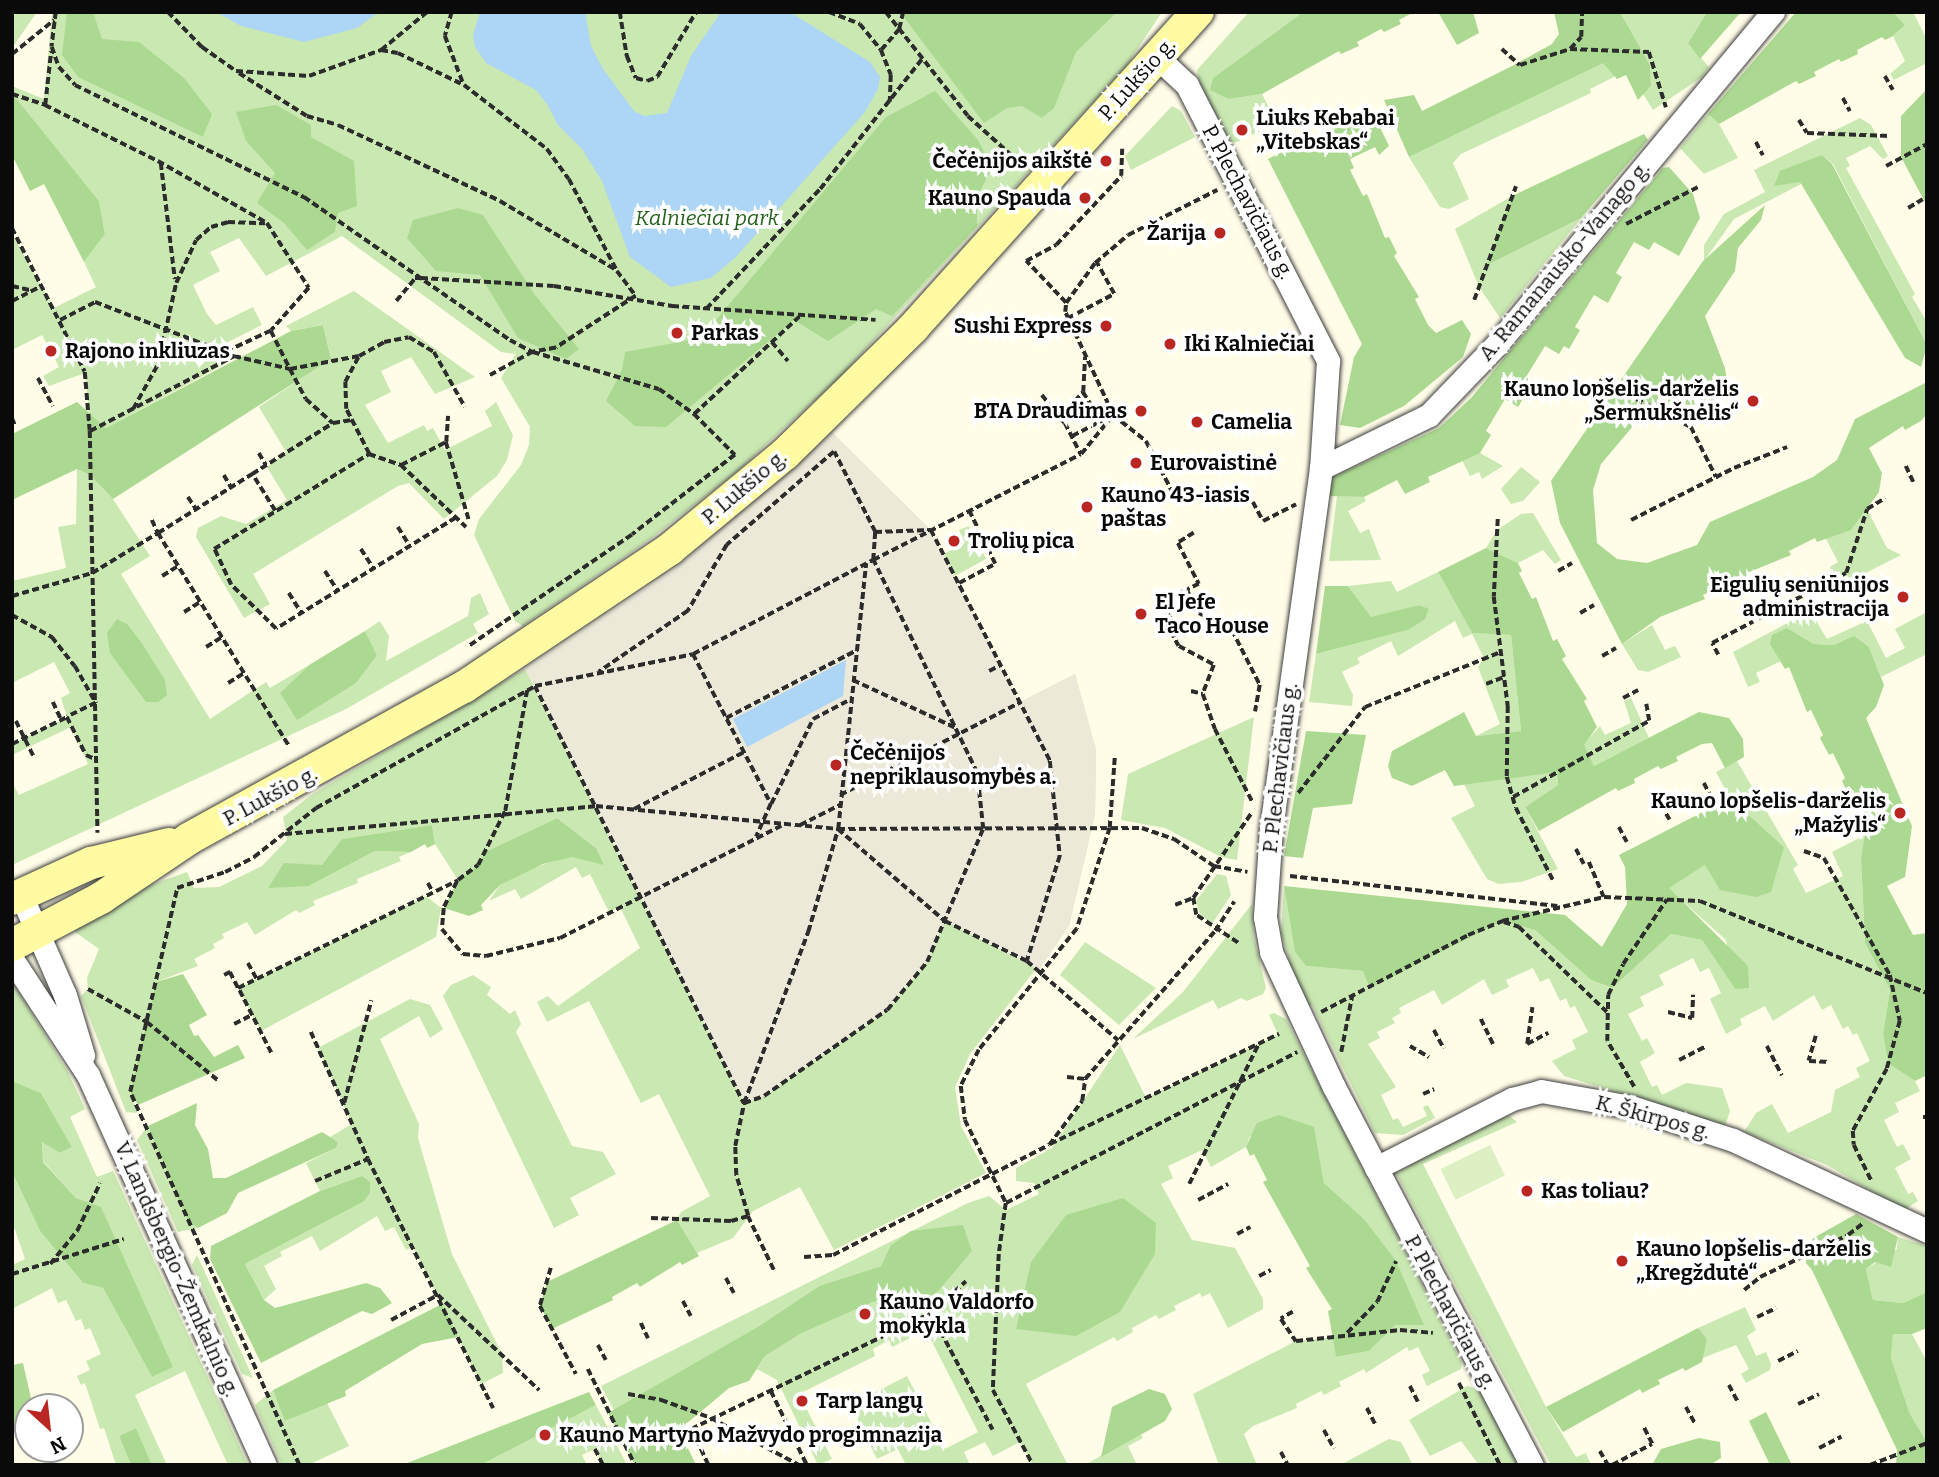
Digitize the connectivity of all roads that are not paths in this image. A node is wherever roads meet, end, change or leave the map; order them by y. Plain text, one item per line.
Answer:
1 (1198, 12) edge
2 (1773, 12) edge
3 (1157, 57) junction
4 (1321, 468) junction
5 (190, 838) junction
6 (17, 897) edge
7 (25, 939) edge
8 (12, 959) edge
9 (88, 1075) junction
10 (1376, 1168) junction
11 (1927, 1231) edge
12 (265, 1465) edge
13 (1532, 1465) edge

1 - 3 main road, P. Lukšio g.
2 - 4 street, A. Ramanausko-Vanago g.
3 - 4 street, P. Plechavičiaus g.
3 - 5 main road, P. Lukšio g.
4 - 10 street, P. Plechavičiaus g.
5 - 6 main road, P. Lukšio g.
5 - 7 main road, P. Lukšio g.
6 - 7 street, V. Landsbergio-Žemkalnio g.
7 - 9 street, V. Landsbergio-Žemkalnio g.
8 - 9 street, V. Landsbergio-Žemkalnio g.
9 - 12 street, V. Landsbergio-Žemkalnio g.
10 - 11 street, K. Škirpos g.
10 - 13 street, P. Plechavičiaus g.

